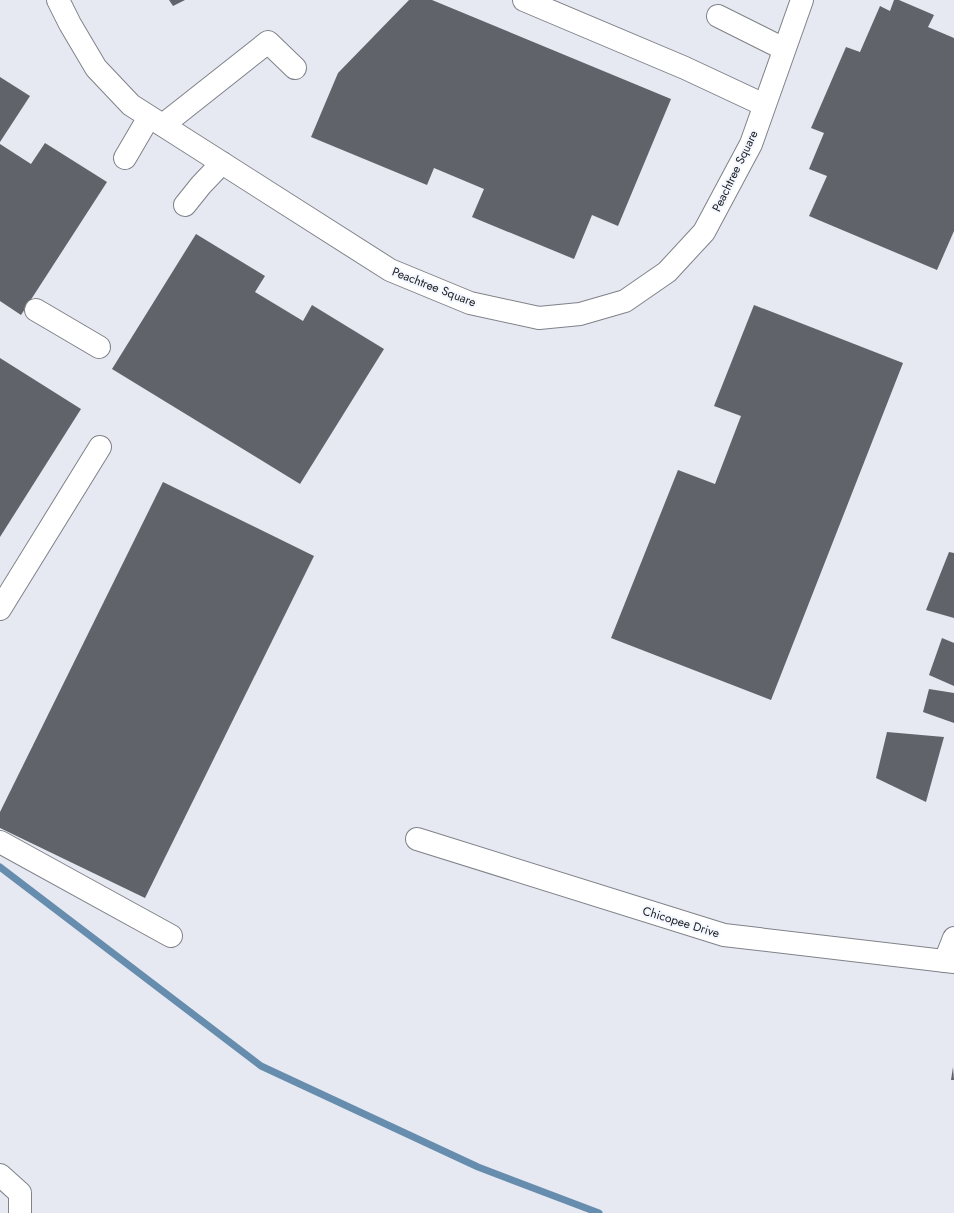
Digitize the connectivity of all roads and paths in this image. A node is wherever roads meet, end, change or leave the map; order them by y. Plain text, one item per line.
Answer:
1 (58, 0) edge
2 (524, 0) edge
3 (802, 0) edge
4 (718, 16) dead end
5 (784, 50) junction
6 (295, 68) dead end
7 (764, 105) junction
8 (156, 121) junction
9 (125, 158) dead end
10 (222, 163) junction
11 (185, 205) dead end
12 (36, 310) dead end
13 (99, 347) dead end
14 (100, 447) dead end
15 (0, 609) edge
16 (417, 839) dead end
17 (0, 842) edge
18 (172, 936) dead end
19 (954, 938) edge
20 (950, 961) edge
21 (0, 1175) edge
22 (20, 1213) edge

1 - 8 street, Peachtree Square
2 - 7 street
3 - 5 street, Peachtree Square
4 - 5 street
5 - 7 street, Peachtree Square
6 - 8 street
7 - 10 street, Peachtree Square
8 - 9 street
8 - 10 street, Peachtree Square
10 - 11 street
12 - 13 street
14 - 15 street
16 - 20 street, Chicopee Drive
17 - 18 street
19 - 20 street
21 - 22 street

